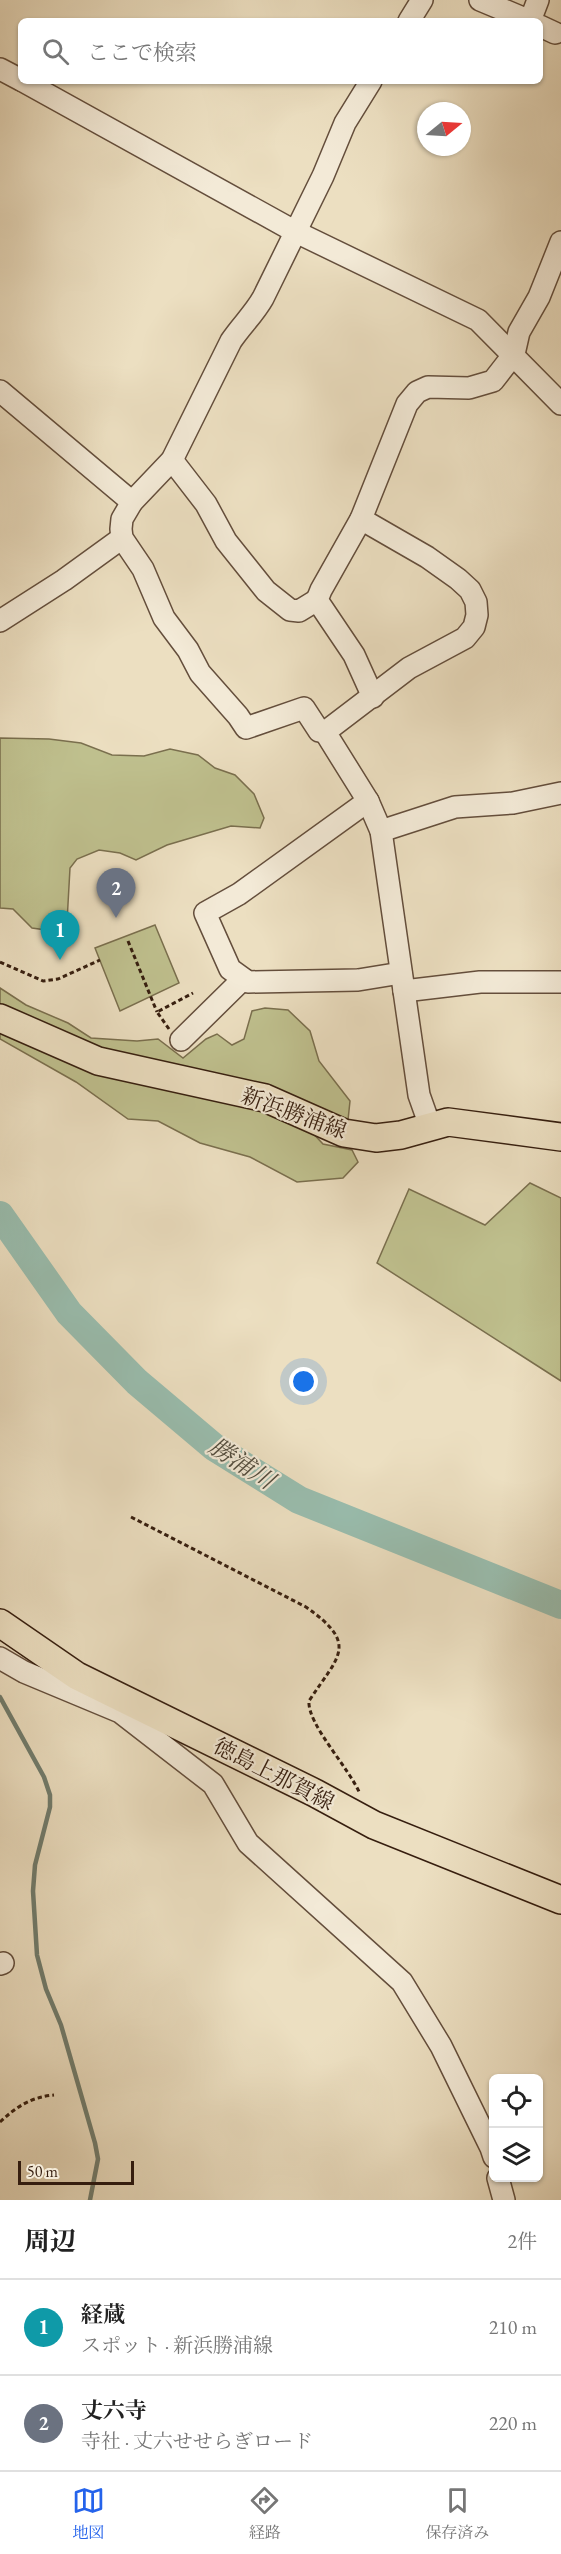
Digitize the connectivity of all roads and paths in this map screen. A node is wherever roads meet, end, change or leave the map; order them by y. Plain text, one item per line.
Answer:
1 (480, 0) edge
2 (538, 0) edge
3 (523, 18) edge
4 (531, 18) edge
5 (0, 69) edge
6 (18, 79) edge
7 (27, 84) edge
8 (369, 84) edge
9 (294, 231) junction
10 (561, 242) edge
11 (514, 354) junction
12 (0, 391) edge
13 (561, 404) edge
14 (172, 460) junction
15 (132, 502) junction
16 (361, 519) junction
17 (122, 538) junction
18 (317, 600) junction
19 (0, 621) edge
20 (373, 697) junction
21 (325, 732) junction
22 (561, 793) edge
23 (368, 801) junction
24 (381, 831) junction
25 (128, 941) dead end
26 (100, 960) dead end
27 (0, 962) edge
28 (237, 974) junction
29 (403, 982) junction
30 (561, 982) edge
31 (193, 993) dead end
32 (157, 1012) junction
33 (0, 1018) edge
34 (181, 1040) joint
35 (430, 1126) junction
36 (561, 1137) edge
37 (131, 1517) dead end
38 (0, 1623) edge
39 (0, 1658) edge
40 (122, 1706) junction
41 (362, 1796) dead end
42 (561, 1900) edge
43 (54, 2096) dead end
44 (0, 2122) edge
45 (489, 2142) edge
46 (499, 2182) edge
47 (504, 2200) edge

1 - 3 street
2 - 4 street
5 - 6 street
7 - 9 street
8 - 9 street
9 - 11 street
9 - 14 street
10 - 11 street
11 - 13 street
11 - 16 street
12 - 15 street
14 - 15 street
14 - 18 street
15 - 17 street
16 - 18 street
16 - 20 street
17 - 19 street
17 - 21 street
18 - 20 street
20 - 21 street
21 - 23 street
22 - 24 street
23 - 24 street
23 - 28 street
24 - 29 street
25 - 32 path
26 - 27 path
28 - 29 street
28 - 34 street
29 - 30 street
29 - 35 street
31 - 32 path
32 - 34 path
33 - 35 main road, 新浜勝浦線
35 - 36 main road, 新浜勝浦線
37 - 41 path
38 - 40 main road, 徳島上那賀線
39 - 40 street
40 - 42 main road, 徳島上那賀線
40 - 45 street
43 - 44 path
46 - 47 street

